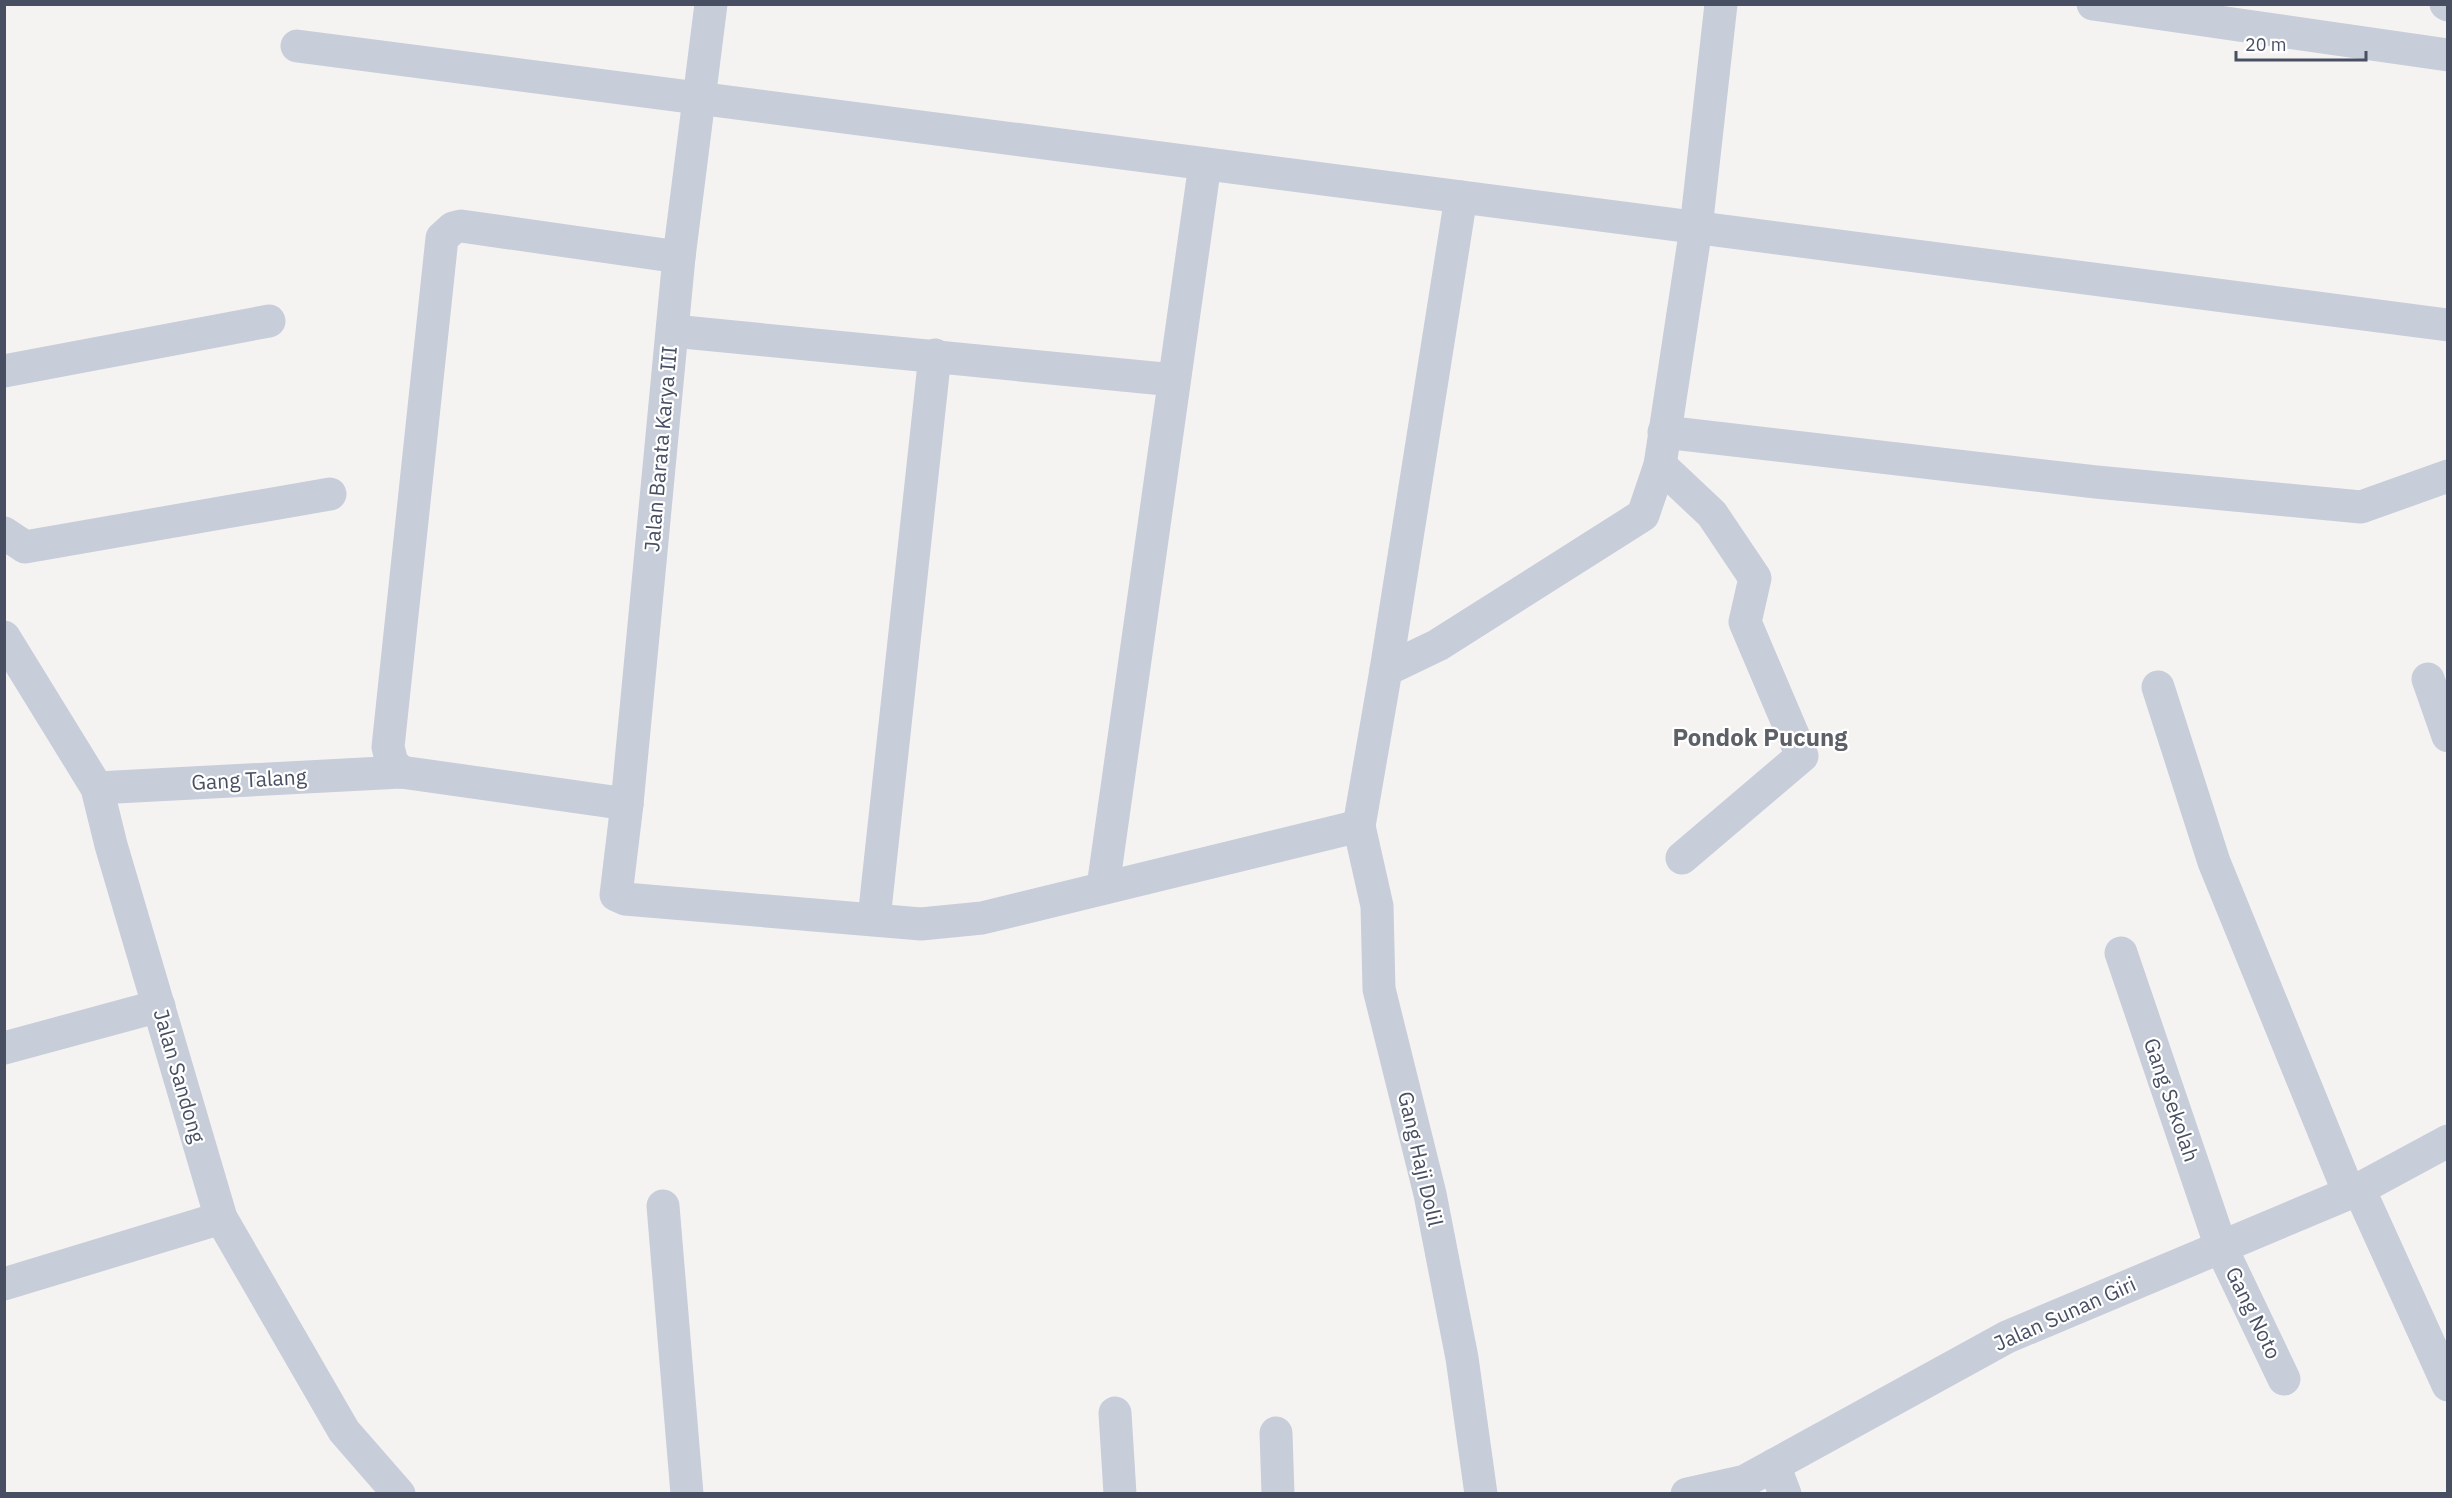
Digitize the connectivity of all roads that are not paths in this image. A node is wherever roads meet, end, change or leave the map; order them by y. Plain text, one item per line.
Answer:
1 (711, 4) edge
2 (1721, 4) edge
3 (2093, 4) edge
4 (297, 46) dead end
5 (2448, 55) edge
6 (699, 99) junction
7 (1205, 164) junction
8 (1461, 197) junction
9 (1696, 228) junction
10 (679, 257) junction
11 (269, 321) dead end
12 (2448, 326) edge
13 (673, 331) junction
14 (935, 355) junction
15 (4, 371) edge
16 (1174, 380) junction
17 (1664, 432) junction
18 (1660, 465) junction
19 (2448, 477) edge
20 (330, 494) dead end
21 (4, 533) edge
22 (4, 637) edge
23 (1386, 670) junction
24 (2428, 679) dead end
25 (2158, 687) dead end
26 (2448, 736) edge
27 (401, 772) junction
28 (97, 788) junction
29 (627, 804) junction
30 (1359, 826) junction
31 (1682, 858) dead end
32 (1103, 887) junction
33 (874, 919) junction
34 (2121, 952) dead end
35 (159, 1006) junction
36 (4, 1048) edge
37 (2448, 1141) edge
38 (2354, 1191) junction
39 (663, 1206) dead end
40 (221, 1218) junction
41 (2221, 1247) junction
42 (4, 1284) edge
43 (2284, 1379) dead end
44 (2448, 1385) edge
45 (1115, 1413) dead end
46 (1276, 1433) dead end
47 (1779, 1479) edge
48 (399, 1494) edge
49 (687, 1494) edge
50 (1120, 1494) edge
51 (1278, 1494) edge
52 (1481, 1494) edge
53 (1687, 1494) edge

1 - 6 street, Jalan Barata Karya III
2 - 9 street
3 - 5 street
4 - 6 street
6 - 7 street
6 - 10 street, Jalan Barata Karya III
7 - 8 street
7 - 16 street
8 - 9 street
8 - 23 street
9 - 12 street
9 - 17 street
10 - 13 street, Jalan Barata Karya III
10 - 27 street
11 - 15 street
13 - 14 street
13 - 29 street, Jalan Barata Karya III
14 - 16 street
14 - 33 street
16 - 32 street
17 - 18 street
17 - 19 street
18 - 23 street
18 - 31 street
20 - 21 street
22 - 28 street, Jalan Sandong
23 - 30 street
24 - 26 street
25 - 38 street
27 - 28 street, Gang Talang
27 - 29 street, Gang Talang
28 - 35 street, Jalan Sandong
29 - 33 street, Jalan Barata Karya III
30 - 32 street
30 - 52 street, Gang Haji Dolil
32 - 33 street
34 - 41 street, Gang Sekolah
35 - 36 street
35 - 40 street, Jalan Sandong
37 - 38 street, Jalan Sunan Giri
38 - 41 street, Jalan Sunan Giri
38 - 44 street
39 - 49 street
40 - 42 street
40 - 48 street, Jalan Sandong
41 - 43 street, Gang Noto
41 - 47 street, Jalan Sunan Giri
45 - 50 street
46 - 51 street
47 - 53 street, Jalan Sunan Giri

